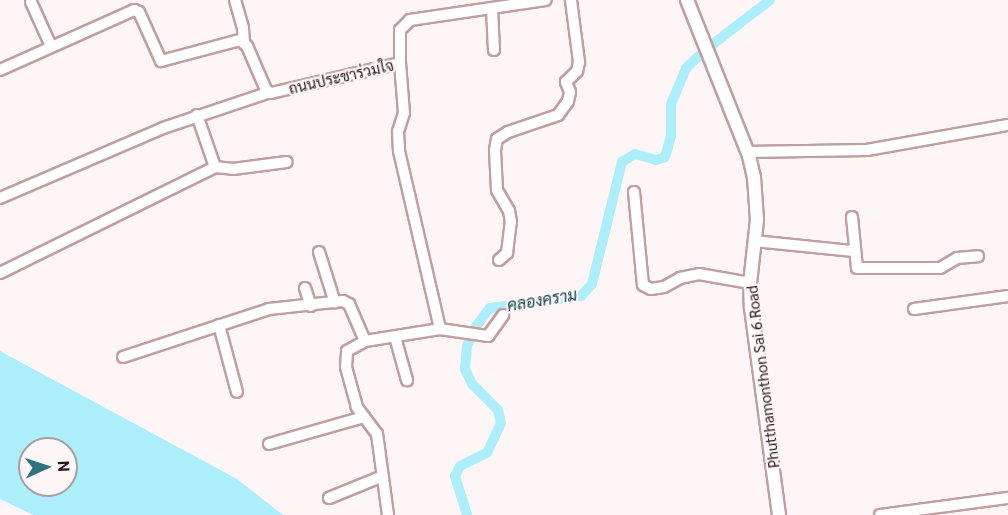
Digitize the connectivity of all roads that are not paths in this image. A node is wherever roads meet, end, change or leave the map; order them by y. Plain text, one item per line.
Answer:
1 (235, 0) edge
2 (546, 0) edge
3 (571, 0) edge
4 (687, 0) edge
5 (31, 2) dead end
6 (492, 8) junction
7 (244, 42) junction
8 (51, 46) junction
9 (494, 50) dead end
10 (400, 63) junction
11 (0, 70) edge
12 (267, 93) junction
13 (197, 116) junction
14 (1008, 124) edge
15 (747, 152) junction
16 (287, 162) dead end
17 (215, 167) junction
18 (634, 192) dead end
19 (0, 198) edge
20 (852, 217) dead end
21 (754, 241) junction
22 (853, 251) junction
23 (319, 252) dead end
24 (978, 256) dead end
25 (500, 260) dead end
26 (0, 273) edge
27 (750, 283) junction
28 (305, 288) dead end
29 (1008, 296) edge
30 (335, 303) junction
31 (310, 306) junction
32 (914, 309) dead end
33 (503, 315) dead end
34 (219, 325) junction
35 (440, 330) junction
36 (395, 336) junction
37 (365, 341) junction
38 (123, 357) dead end
39 (407, 381) dead end
40 (237, 392) dead end
41 (363, 417) junction
42 (269, 444) dead end
43 (383, 476) junction
44 (329, 498) dead end
45 (1008, 498) edge
46 (388, 515) edge
47 (779, 515) edge
48 (880, 515) edge

1 - 7 street, ถนนประชาร่วมใจ
2 - 6 street, ถนนประชาร่วมใจ
3 - 25 street
4 - 15 main road, Phutthamonthon Sai 6 Road
5 - 8 street
6 - 9 street
6 - 10 street, ถนนประชาร่วมใจ
7 - 8 street
7 - 12 street, ถนนประชาร่วมใจ
8 - 11 street
10 - 12 street, ถนนประชาร่วมใจ
10 - 35 street
12 - 13 street
13 - 17 street
13 - 19 street
14 - 15 street
15 - 21 main road, Phutthamonthon Sai 6 Road
16 - 17 street
17 - 26 street
18 - 27 street
20 - 22 street
21 - 22 street
21 - 27 main road, Phutthamonthon Sai 6 Road
22 - 24 street
23 - 30 street
27 - 47 main road, Phutthamonthon Sai 6 Road
28 - 31 street
29 - 32 street
30 - 31 street
30 - 37 street
31 - 34 street
33 - 35 street
34 - 38 street
34 - 40 street
35 - 36 street
36 - 37 street
36 - 39 street
37 - 41 street
41 - 42 street
41 - 43 street
43 - 44 street
43 - 46 street
45 - 48 street

